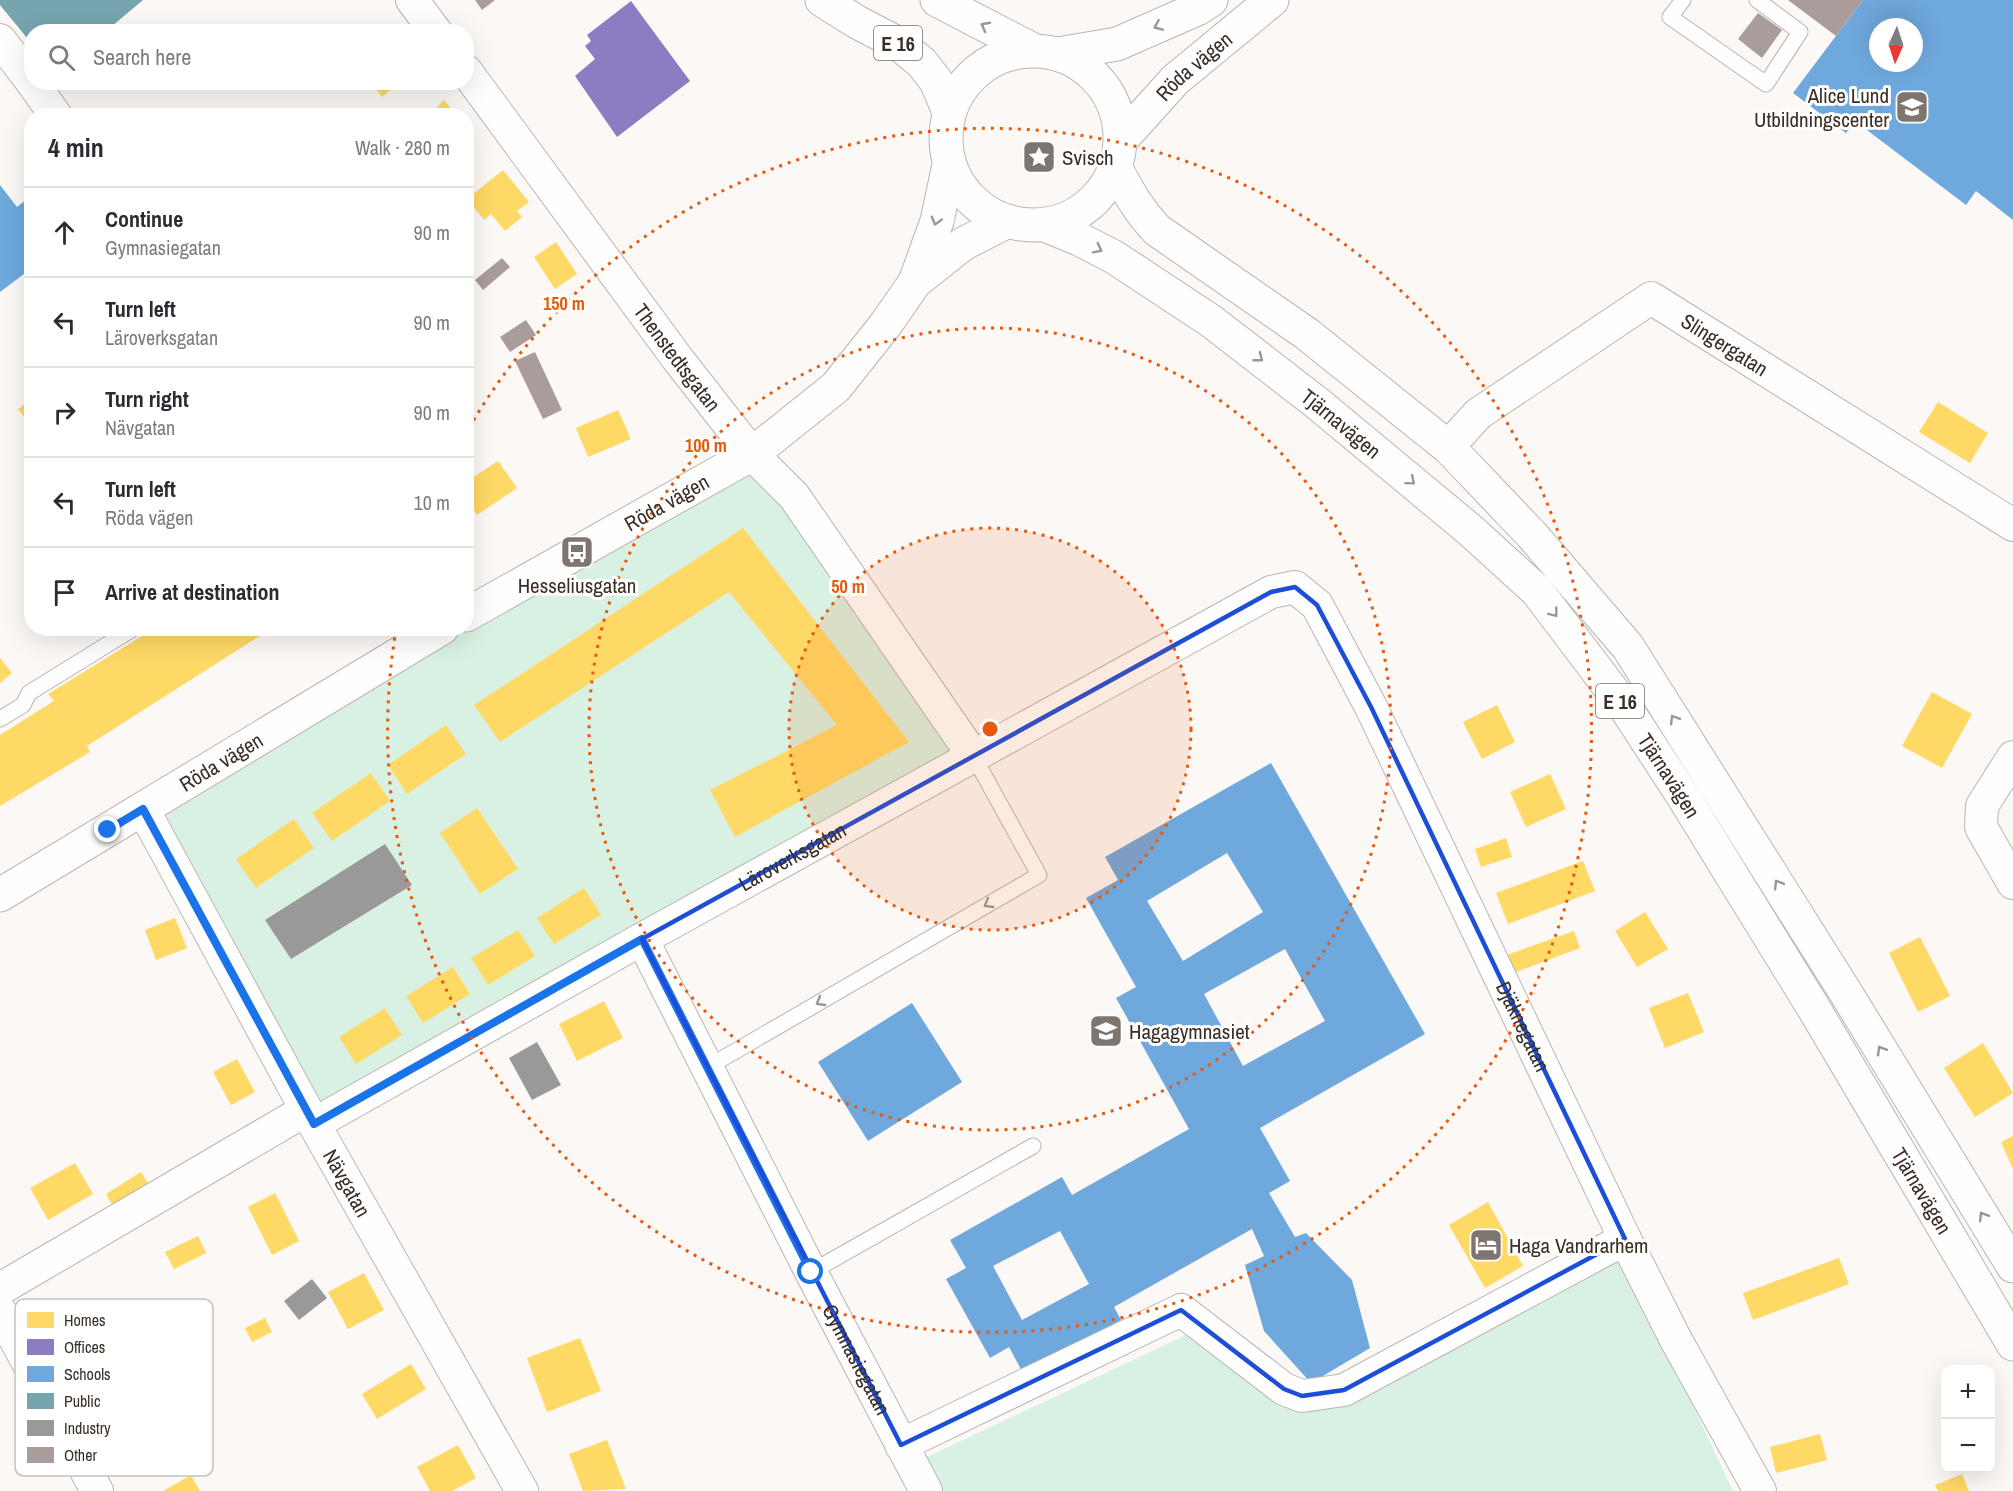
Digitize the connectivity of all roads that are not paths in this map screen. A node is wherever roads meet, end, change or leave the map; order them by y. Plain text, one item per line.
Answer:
1 (412, 0) edge
2 (822, 0) edge
3 (937, 0) edge
4 (1211, 0) edge
5 (1272, 0) edge
6 (1683, 0) edge
7 (1757, 0) edge
8 (430, 24) edge
9 (0, 40) edge
10 (1045, 52) junction
11 (24, 72) edge
12 (474, 81) edge
13 (38, 90) edge
14 (50, 108) edge
15 (949, 112) junction
16 (1119, 154) junction
17 (949, 165) junction
18 (1006, 222) junction
19 (1045, 225) junction
20 (915, 282) junction
21 (1448, 447) junction
22 (752, 454) junction
23 (2013, 525) edge
24 (1271, 592) joint
25 (474, 610) edge
26 (121, 636) edge
27 (424, 636) edge
28 (0, 719) edge
29 (975, 757) junction
30 (2013, 757) edge
31 (143, 809) junction
32 (2013, 883) edge
33 (0, 895) edge
34 (642, 939) junction
35 (708, 1067) junction
36 (310, 1117) junction
37 (1033, 1146) dead end
38 (1625, 1239) junction
39 (2013, 1266) edge
40 (811, 1272) junction
41 (0, 1289) edge
42 (4, 1326) edge
43 (2013, 1344) edge
44 (15, 1346) edge
45 (901, 1445) junction
46 (89, 1476) edge
47 (922, 1490) edge
48 (97, 1491) edge
49 (522, 1491) edge
50 (1760, 1491) edge

1 - 8 street
2 - 15 main road, E 16
10 -> 3 main road, E 16
4 -> 10 main road, Röda vägen
5 - 16 main road, Röda vägen
6 - 7 lane
9 - 11 street
10 - 15 main road
10 - 16 main road
12 - 22 street, Thenstedtsgatan
13 - 14 street
15 - 17 main road
16 - 19 main road
16 - 21 main road, Tjärnavägen / E 16
17 - 18 main road
17 -> 20 main road, Röda vägen
18 - 19 main road
18 - 20 main road, Röda vägen
19 -> 43 main road, Tjärnavägen / E 16
20 - 22 main road, Röda vägen
21 - 23 street, Slingergatan
39 -> 21 main road, Tjärnavägen / E 16
22 - 25 main road, Röda vägen
22 - 29 street, Thenstedtsgatan
24 - 29 street, Läroverksgatan
24 - 38 street, Djäknegatan
26 - 28 lane
27 - 31 main road, Röda vägen
29 - 34 street, Läroverksgatan
29 -> 35 lane
30 - 32 street
31 - 33 main road, Röda vägen
31 - 36 street, Nävgatan
34 - 35 street, Gymnasiegatan
34 - 36 street, Läroverksgatan
35 - 40 street, Gymnasiegatan
36 - 41 street, Läroverksgatan
36 - 49 street, Nävgatan
37 - 40 lane
38 - 45 street
38 - 50 street, Djäknegatan
40 - 45 street, Gymnasiegatan
42 - 44 street
45 - 47 street, Gymnasiegatan
46 - 48 street

